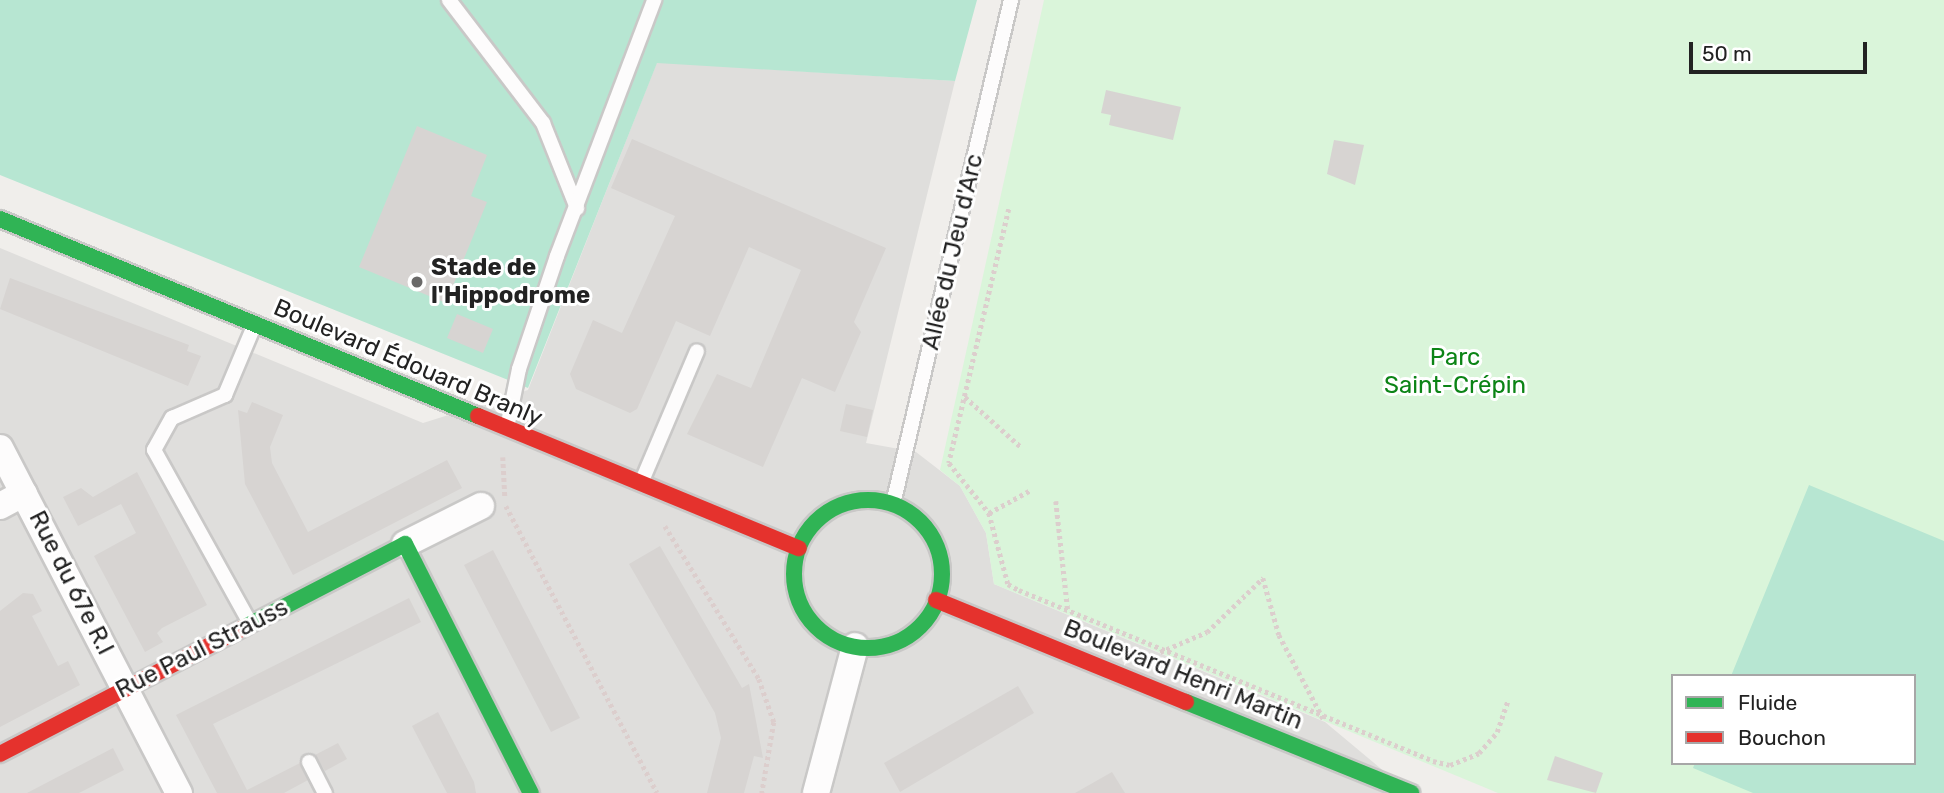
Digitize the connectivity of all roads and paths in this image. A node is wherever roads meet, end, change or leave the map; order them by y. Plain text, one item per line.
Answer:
1 (449, 0) edge
2 (654, 0) edge
3 (1011, 0) edge
4 (578, 208) junction
5 (1009, 209) dead end
6 (0, 219) edge
7 (255, 324) junction
8 (698, 351) dead end
9 (965, 396) junction
10 (507, 429) junction
11 (1020, 446) dead end
12 (0, 448) edge
13 (641, 484) junction
14 (1029, 491) dead end
15 (24, 493) junction
16 (676, 499) junction
17 (1056, 501) dead end
18 (893, 504) junction
19 (0, 506) edge
20 (481, 506) dead end
21 (989, 513) junction
22 (405, 544) junction
23 (799, 548) junction
24 (936, 600) junction
25 (1069, 612) junction
26 (250, 624) junction
27 (855, 646) junction
28 (1159, 653) junction
29 (125, 688) junction
30 (1508, 700) dead end
31 (1325, 722) junction
32 (0, 754) edge
33 (309, 762) dead end
34 (179, 793) edge
35 (325, 793) edge
36 (531, 793) edge
37 (657, 793) edge
38 (762, 793) edge
39 (816, 793) edge
40 (1411, 793) edge

1 - 4 lane
2 - 4 lane
3 - 18 lane, Allée du Jeu d'Arc
4 - 10 lane
5 - 9 path
6 - 7 street, Boulevard Édouard Branly
7 - 10 street, Boulevard Édouard Branly
7 - 26 lane
8 - 13 lane
9 - 11 path
9 - 21 path
10 - 13 street, Boulevard Édouard Branly
10 - 37 path
12 - 15 street, Rue du 67e R.I
13 - 16 street, Boulevard Édouard Branly
14 - 21 path
15 - 19 street
15 - 29 street, Rue du 67e R.I
16 - 23 street, Boulevard Édouard Branly
16 - 38 path
17 - 25 path
18 - 23 street
18 - 24 street
20 - 22 street, Rue Paul Strauss
21 - 25 path
22 - 26 street, Rue Paul Strauss
22 - 36 street
23 - 27 street
24 - 27 street
24 - 40 street, Boulevard Henri Martin
25 - 28 path
26 - 29 street, Rue Paul Strauss
27 - 39 street
28 - 31 path
28 - 31 path
29 - 32 street, Rue Paul Strauss
29 - 34 street, Rue du 67e R.I
30 - 31 path
33 - 35 lane

